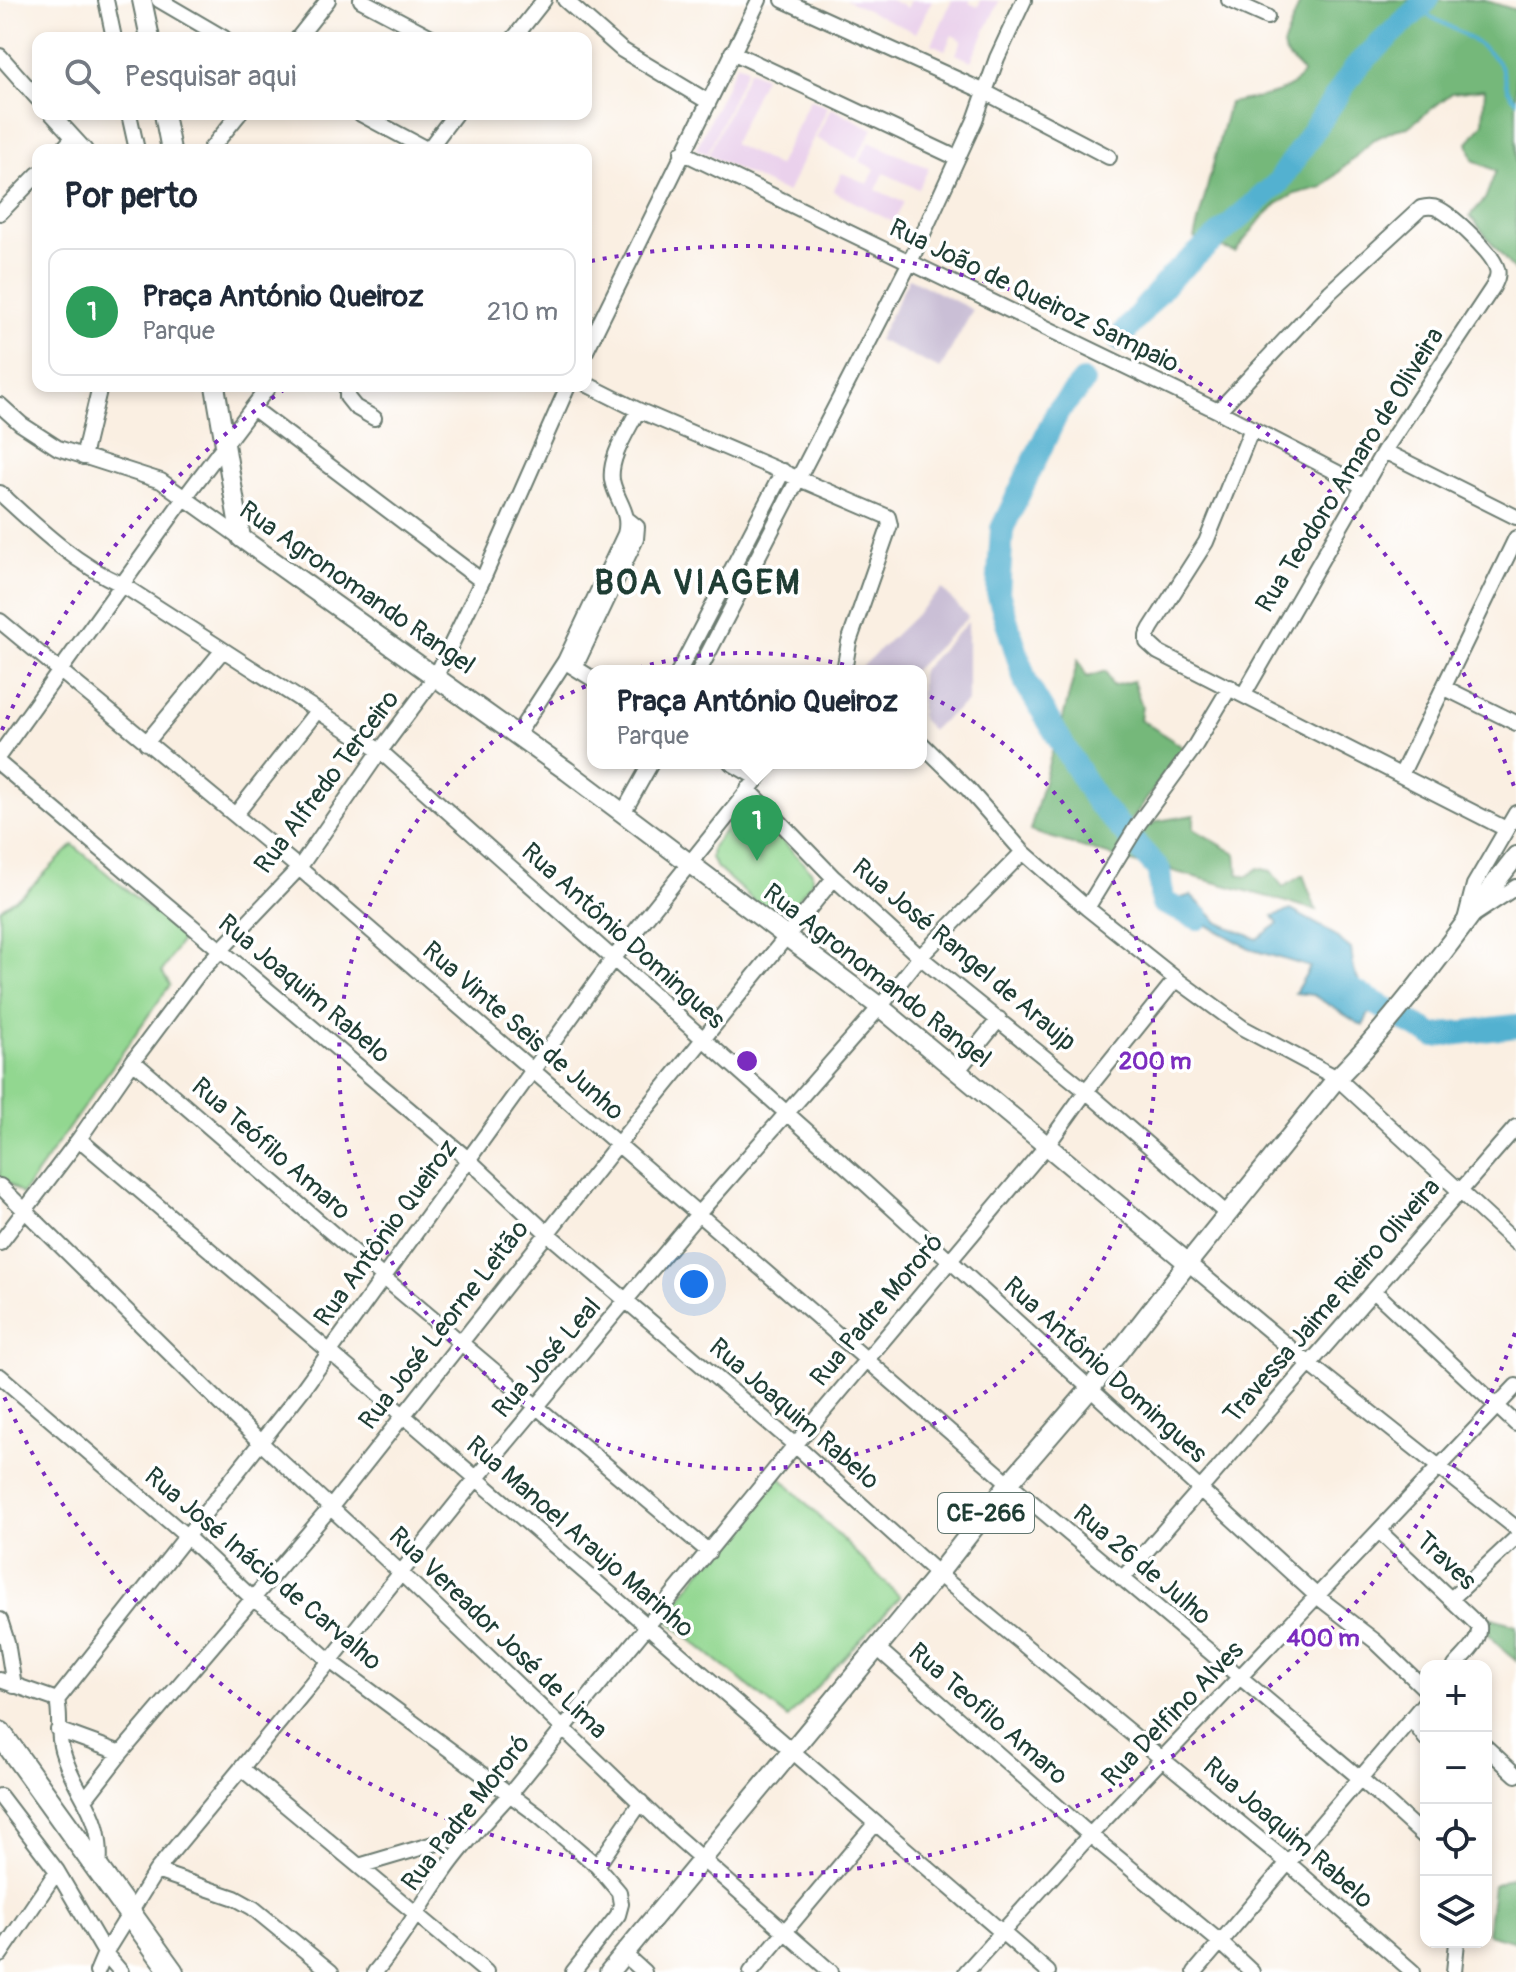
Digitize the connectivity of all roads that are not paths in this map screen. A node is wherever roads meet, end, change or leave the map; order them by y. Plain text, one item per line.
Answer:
1 (106, 0) edge
2 (142, 0) edge
3 (159, 0) edge
4 (328, 0) edge
5 (361, 0) edge
6 (544, 0) edge
7 (565, 0) edge
8 (759, 0) edge
9 (783, 0) edge
10 (1024, 0) edge
11 (1229, 0) edge
12 (1267, 17) dead end
13 (113, 32) edge
14 (149, 32) edge
15 (214, 32) edge
16 (303, 32) edge
17 (422, 32) edge
18 (519, 32) edge
19 (732, 52) junction
20 (0, 56) edge
21 (983, 91) junction
22 (32, 92) edge
23 (707, 101) junction
24 (57, 120) edge
25 (130, 120) edge
26 (165, 120) edge
27 (234, 120) edge
28 (372, 120) edge
29 (450, 120) edge
30 (73, 138) junction
31 (68, 144) edge
32 (79, 144) edge
33 (136, 144) edge
34 (170, 144) edge
35 (215, 144) edge
36 (417, 144) edge
37 (432, 144) edge
38 (682, 152) junction
39 (1109, 157) dead end
40 (957, 158) junction
41 (32, 180) edge
42 (0, 213) edge
43 (910, 262) junction
44 (592, 339) edge
45 (592, 387) edge
46 (99, 392) edge
47 (216, 392) edge
48 (265, 392) edge
49 (347, 392) edge
50 (565, 392) edge
51 (0, 405) edge
52 (254, 409) junction
53 (638, 410) junction
54 (1218, 411) junction
55 (374, 418) dead end
56 (1252, 428) junction
57 (226, 444) junction
58 (1384, 451) junction
59 (83, 457) junction
60 (790, 474) junction
61 (1363, 486) junction
62 (0, 493) edge
63 (185, 497) junction
64 (1516, 517) edge
65 (241, 538) junction
66 (1516, 538) edge
67 (482, 581) junction
68 (121, 584) junction
69 (0, 621) edge
70 (223, 650) junction
71 (570, 664) junction
72 (682, 665) edge
73 (702, 665) edge
74 (845, 665) edge
75 (59, 672) junction
76 (587, 675) edge
77 (436, 676) junction
78 (1445, 688) junction
79 (1237, 691) junction
80 (317, 711) junction
81 (1516, 723) edge
82 (517, 735) junction
83 (146, 743) junction
84 (927, 749) edge
85 (380, 751) junction
86 (0, 754) edge
87 (0, 764) edge
88 (648, 769) edge
89 (738, 769) edge
90 (765, 769) edge
91 (1401, 775) junction
92 (753, 783) junction
93 (623, 813) junction
94 (1516, 813) edge
95 (236, 814) junction
96 (1506, 829) junction
97 (1023, 852) junction
98 (1516, 856) edge
99 (689, 863) junction
100 (299, 868) junction
101 (834, 878) junction
102 (1516, 887) edge
103 (1087, 908) junction
104 (1465, 921) junction
105 (787, 938) junction
106 (219, 950) junction
107 (920, 957) junction
108 (613, 959) junction
109 (1176, 979) junction
110 (880, 1007) junction
111 (999, 1019) junction
112 (704, 1039) junction
113 (133, 1061) junction
114 (532, 1070) junction
115 (958, 1070) junction
116 (1337, 1078) junction
117 (1086, 1091) junction
118 (785, 1114) junction
119 (1516, 1127) edge
120 (79, 1139) junction
121 (618, 1144) junction
122 (1048, 1144) junction
123 (469, 1160) junction
124 (0, 1186) edge
125 (1459, 1192) junction
126 (26, 1210) junction
127 (698, 1214) junction
128 (1227, 1214) junction
129 (547, 1233) junction
130 (0, 1243) edge
131 (1516, 1243) edge
132 (949, 1262) junction
133 (1188, 1263) junction
134 (383, 1277) junction
135 (1375, 1292) junction
136 (627, 1301) junction
137 (460, 1343) junction
138 (330, 1352) junction
139 (866, 1360) junction
140 (1308, 1363) junction
141 (0, 1376) edge
142 (1516, 1386) edge
143 (1090, 1389) junction
144 (536, 1407) junction
145 (1496, 1407) junction
146 (403, 1416) junction
147 (1516, 1424) edge
148 (260, 1442) junction
149 (795, 1445) junction
150 (1438, 1468) junction
151 (476, 1479) junction
152 (1009, 1483) junction
153 (1200, 1488) junction
154 (331, 1507) junction
155 (1516, 1528) edge
156 (1380, 1532) junction
157 (185, 1535) junction
158 (1516, 1538) edge
159 (709, 1552) junction
160 (401, 1573) junction
161 (938, 1574) junction
162 (1122, 1579) junction
163 (1318, 1597) junction
164 (253, 1599) junction
165 (1451, 1599) junction
166 (0, 1620) edge
167 (647, 1626) junction
168 (876, 1647) junction
169 (1460, 1660) edge
170 (330, 1661) junction
171 (1240, 1680) junction
172 (7, 1683) edge
173 (1420, 1684) edge
174 (57, 1700) junction
175 (1420, 1709) edge
176 (1412, 1720) junction
177 (562, 1729) junction
178 (58, 1730) junction
179 (1421, 1732) edge
180 (0, 1733) edge
181 (790, 1751) junction
182 (121, 1753) junction
183 (1165, 1759) junction
184 (1492, 1762) edge
185 (241, 1768) junction
186 (1516, 1775) edge
187 (1361, 1779) junction
188 (510, 1794) junction
189 (0, 1796) edge
190 (86, 1798) junction
191 (641, 1802) junction
192 (875, 1824) junction
193 (1420, 1833) edge
194 (1090, 1835) junction
195 (470, 1839) junction
196 (702, 1860) junction
197 (1287, 1862) junction
198 (359, 1866) junction
199 (597, 1866) junction
200 (57, 1871) junction
201 (99, 1871) junction
202 (156, 1871) junction
203 (131, 1914) junction
204 (418, 1915) junction
205 (784, 1931) junction
206 (5, 1934) edge
207 (1003, 1934) junction
208 (1220, 1942) junction
209 (1456, 1948) edge
210 (105, 1953) junction
211 (624, 1954) junction
212 (0, 1955) edge
213 (97, 1972) edge
214 (121, 1972) edge
215 (172, 1972) edge
216 (331, 1972) edge
217 (375, 1972) edge
218 (486, 1972) edge
219 (573, 1972) edge
220 (609, 1972) edge
221 (644, 1972) edge
222 (751, 1972) edge
223 (831, 1972) edge
224 (966, 1972) edge
225 (1048, 1972) edge
226 (1195, 1972) edge
227 (1252, 1972) edge
228 (1413, 1972) edge
229 (1454, 1972) edge

1 - 13 street
2 - 14 main road
3 - 15 street
4 - 16 street
5 - 17 street
6 - 18 street
7 - 23 street
8 - 19 street
9 - 21 street
10 - 21 street
11 - 12 street
19 - 23 street
19 - 40 street
20 - 22 street
21 - 39 street
21 - 40 street
23 - 38 street
24 - 30 street
25 - 33 street
26 - 34 main road
27 - 35 street
28 - 36 street
29 - 37 street
30 - 31 street
30 - 32 street
38 - 43 street, Rua João de Queiroz Sampaio
38 - 44 street
40 - 43 street
41 - 42 street
43 - 54 street, Rua João de Queiroz Sampaio
43 - 60 street
45 - 53 street
46 - 59 street
47 - 57 main road
48 - 52 street
49 - 55 street
50 - 67 street, Rua Alfredo Terceiro
51 - 59 street, Rua Agronomando Rangel
52 - 57 street
52 - 67 street
53 - 60 street
53 - 71 street
54 - 56 street, Rua João de Queiroz Sampaio
54 - 58 street, Rua Teodoro Amaro de Oliveira
56 - 61 street, Rua João de Queiroz Sampaio
56 - 79 street
57 - 63 street
57 - 65 main road
58 - 61 street, Rua Teodoro Amaro de Oliveira
58 - 64 street
59 - 63 street, Rua Agronomando Rangel
60 - 72 street
60 - 73 street
60 - 74 street
61 - 79 street, Rua Teodoro Amaro de Oliveira
62 - 68 street, Rua Antônio Domingues
63 - 65 street, Rua Agronomando Rangel
63 - 68 street
65 - 77 main road, Rua Agronomando Rangel
66 - 78 street
67 - 77 street, Rua Alfredo Terceiro
68 - 70 street, Rua Antônio Domingues
68 - 75 street
69 - 75 street, Rua Vinte Seis de Junho
70 - 80 street, Rua Antônio Domingues
70 - 83 street
71 - 76 street
71 - 82 street
75 - 83 street, Rua Vinte Seis de Junho
75 - 86 street
77 - 82 main road, Rua Agronomando Rangel
77 - 85 street, Rua Alfredo Terceiro
78 - 81 street
78 - 91 street
79 - 91 street
79 - 103 street, Rua Teodoro Amaro de Oliveira
80 - 85 street, Rua Antônio Domingues
80 - 95 street
82 - 93 main road, Rua Agronomando Rangel
83 - 95 street, Rua Vinte Seis de Junho
84 - 97 street
85 - 100 street, Rua Alfredo Terceiro
85 - 108 street, Rua Antônio Domingues
87 - 106 street, Rua Joaquim Rabelo
88 - 93 street
89 - 92 street, Rua José Rangel de Araujp
90 - 92 street, Rua Antônio Queiroz
91 - 96 street
92 - 99 street, Rua Antônio Queiroz
92 - 101 street, Rua José Rangel de Araujp
93 - 99 main road, Rua Agronomando Rangel
94 - 96 street
95 - 100 street, Rua Vinte Seis de Junho
96 - 104 street
97 - 103 street
97 - 107 street, Rua José Leal
98 - 104 main road, CE-266
99 - 105 main road, Rua Agronomando Rangel
99 - 108 street, Rua Antônio Queiroz
100 - 106 street, Rua Alfredo Terceiro
100 - 114 street, Rua Vinte Seis de Junho
101 - 105 street, Rua José Leorne Leitão
101 - 107 street, Rua José Rangel de Araujp
102 - 104 street
103 - 109 street
104 - 116 main road, CE-266
105 - 110 main road, Rua Agronomando Rangel
105 - 112 street, Rua José Leorne Leitão
106 - 113 street, Rua Alfredo Terceiro
106 - 123 street, Rua Joaquim Rabelo
107 - 110 street, Rua José Leal
107 - 111 street, Rua José Rangel de Araujp
108 - 112 street, Rua Antônio Domingues
108 - 114 street, Rua Antônio Queiroz
109 - 116 street
109 - 117 street, Rua Padre Mororó
110 - 115 main road, Rua Agronomando Rangel
110 - 118 street, Rua José Leal
111 - 115 street
111 - 117 street, Rua José Rangel de Araujp
112 - 118 street, Rua Antônio Domingues
112 - 121 street, Rua José Leorne Leitão
113 - 120 street, Rua Alfredo Terceiro
113 - 134 street, Rua Teófilo Amaro
114 - 121 street, Rua Vinte Seis de Junho
114 - 123 street, Rua Antônio Queiroz
115 - 122 main road, Rua Agronomando Rangel
116 - 125 street
116 - 128 main road, CE-266
117 - 122 street, Rua Padre Mororó
117 - 128 street, Rua José Rangel de Araujp
118 - 127 street, Rua José Leal
118 - 132 street, Rua Antônio Domingues
119 - 125 street, Travessa Jaime Rieiro Oliveira
120 - 126 street, Rua Alfredo Terceiro
120 - 138 street, Rua Manoel Araujo Marinho
121 - 127 street, Rua Vinte Seis de Junho
121 - 129 street, Rua José Leorne Leitão
122 - 132 street, Rua Padre Mororó
122 - 133 main road, Rua Agronomando Rangel
123 - 129 street, Rua Joaquim Rabelo
123 - 134 street, Rua Antônio Queiroz
124 - 126 street
125 - 131 street
125 - 135 street, Travessa Jaime Rieiro Oliveira
126 - 130 street, Rua Alfredo Terceiro
126 - 148 street, Rua Vereador José de Lima
127 - 136 street, Rua José Leal
127 - 139 street, Rua Vinte Seis de Junho
128 - 133 main road, CE-266
129 - 136 street, Rua Joaquim Rabelo
129 - 137 street, Rua José Leorne Leitão
132 - 139 street, Rua Padre Mororó
132 - 143 street, Rua Antônio Domingues
133 - 140 street, Rua Agronomando Rangel
133 - 143 main road, CE-266
134 - 137 street, Rua Teófilo Amaro
134 - 138 street, Rua Antônio Queiroz
135 - 140 street, Travessa Jaime Rieiro Oliveira
135 - 145 street
136 - 144 street, Rua José Leal
136 - 149 street, Rua Joaquim Rabelo
137 - 144 street, Rua Teófilo Amaro
137 - 146 street, Rua José Leorne Leitão
138 - 146 street, Rua Manoel Araujo Marinho
138 - 148 street, Rua Antônio Queiroz
139 - 149 street, Rua Padre Mororó
139 - 152 street, Rua Vinte Seis de Junho
140 - 150 street, Rua Agronomando Rangel
140 - 153 street, Travessa Jaime Rieiro Oliveira
141 - 157 street, Rua José Inácio de Carvalho
142 - 145 street, Rua Delfino Alves
143 - 152 main road, CE-266
143 - 153 street, Rua Antônio Domingues
144 - 151 street, Rua José Leal
144 - 159 street, Rua Teófilo Amaro
145 - 147 street
145 - 150 street, Rua Delfino Alves
146 - 151 street, Rua Manoel Araujo Marinho
146 - 154 street, Rua José Leorne Leitão
148 - 154 street, Rua Vereador José de Lima
148 - 157 street, Rua Antônio Queiroz
149 - 159 street, Rua Padre Mororó
149 - 161 street, Rua Joaquim Rabelo
150 - 155 street, Rua Agronomando Rangel
150 - 156 street, Rua Delfino Alves
151 - 160 street, Rua José Leal
151 - 167 street, Rua Manoel Araujo Marinho
152 - 161 main road, CE-266
152 - 162 street, Rua 26 de Julho
153 - 162 street, Travessa Jaime Rieiro Oliveira
153 - 163 street, Rua Antônio Domingues
154 - 160 street, Rua Vereador José de Lima
154 - 164 street, Rua José Leorne Leitão
156 - 163 street, Rua Delfino Alves
156 - 165 street, Traves
157 - 164 street, Rua José Inácio de Carvalho
157 - 174 street, Rua Antônio Queiroz
158 - 165 street
159 - 167 street, Rua Padre Mororó
160 - 170 street, Rua José Leal
160 - 177 street, Rua Vereador José de Lima
161 - 168 main road, CE-266
161 - 183 street, Rua Joaquim Rabelo
162 - 171 street, Rua 26 de Julho
163 - 171 street, Rua Delfino Alves
163 - 173 street, Rua Antônio Domingues
164 - 170 street, Rua José Inácio de Carvalho
164 - 182 street, Rua José Leorne Leitão
165 - 169 street, Traves
166 - 172 street
167 - 177 street, Rua Padre Mororó
167 - 181 street, Rua Manoel Araujo Marinho
168 - 181 main road, CE-266
168 - 194 street, Rua Teofilo Amaro
170 - 185 street, Rua José Leal
170 - 188 street, Rua José Inácio de Carvalho
171 - 183 street, Rua Delfino Alves
171 - 187 street, Rua 26 de Julho
172 - 174 street
174 - 178 street
175 - 176 street
176 - 179 street
176 - 187 street
177 - 188 street, Rua Padre Mororó
177 - 191 street, Rua Vereador José de Lima
178 - 182 street
178 - 190 street
180 - 201 highway
181 - 192 street, Rua Manoel Araujo Marinho
181 - 196 main road, CE-266
182 - 190 street, Rua José Leorne Leitão
183 - 194 street, Rua Delfino Alves
183 - 197 street, Rua Joaquim Rabelo
184 - 186 street
185 - 198 street
185 - 202 street, Rua José Leal
187 - 193 street, Rua 26 de Julho
187 - 197 street
188 - 195 street, Rua Padre Mororó
188 - 199 street, Rua José Inácio de Carvalho
189 - 200 street
190 - 201 street
191 - 196 street, Rua Vereador José de Lima
191 - 199 street
192 - 205 street
192 - 207 street, Rua Manoel Araujo Marinho
194 - 207 street, Rua Delfino Alves
194 - 208 street, Rua Teofilo Amaro
195 - 198 street
195 - 204 street, Rua Padre Mororó
196 - 205 street, Rua Vereador José de Lima
196 - 211 main road, CE-266
197 - 208 street
197 - 228 street, Rua Joaquim Rabelo
198 - 204 street
199 - 219 street, Rua José Inácio de Carvalho
200 - 206 street
200 - 210 street
201 - 203 highway
202 - 203 street, Rua José Leal
202 - 216 street
203 - 210 street, Rua José Leal
203 - 215 highway
204 - 217 street, Rua Padre Mororó
204 - 218 street
205 - 222 street
205 - 223 street, Rua Vereador José de Lima
206 - 212 street
207 - 224 street, Rua Delfino Alves
207 - 225 street, Rua Manoel Araujo Marinho
208 - 226 street
208 - 227 street, Rua Teofilo Amaro
209 - 229 street
210 - 213 street, Rua José Leal
210 - 214 street
211 - 220 main road, CE-266
211 - 221 street

